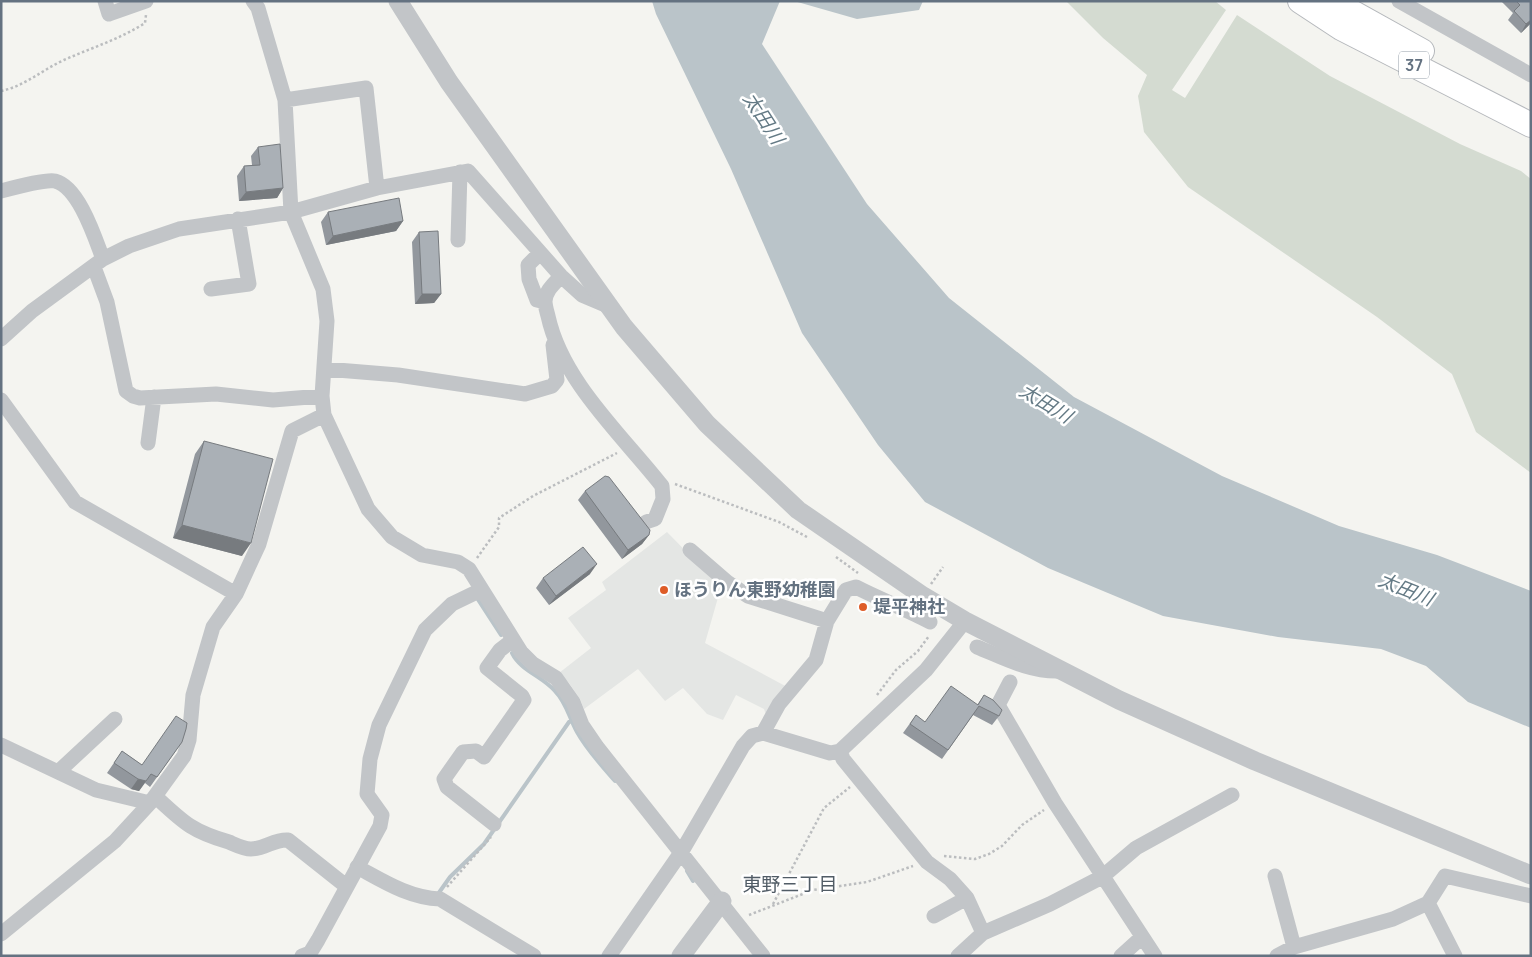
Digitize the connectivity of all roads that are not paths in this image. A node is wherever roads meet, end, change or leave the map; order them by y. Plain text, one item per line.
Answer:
1 (105, 1) edge
2 (253, 1) edge
3 (398, 1) edge
4 (1300, 1) edge
5 (1332, 1) edge
6 (1408, 3) edge
7 (146, 5) edge
8 (1531, 75) edge
9 (285, 100) junction
10 (1531, 107) edge
11 (1531, 125) edge
12 (460, 172) junction
13 (2, 188) edge
14 (377, 188) junction
15 (291, 212) junction
16 (238, 219) junction
17 (458, 240) dead end
18 (540, 253) junction
19 (99, 263) junction
20 (561, 276) junction
21 (211, 289) dead end
22 (545, 302) junction
23 (608, 306) junction
24 (552, 333) junction
25 (1, 339) edge
26 (325, 369) junction
27 (322, 396) junction
28 (154, 397) junction
29 (1, 400) edge
30 (324, 415) junction
31 (148, 443) dead end
32 (646, 522) edge
33 (690, 550) dead end
34 (481, 590) junction
35 (236, 594) junction
36 (889, 596) dead end
37 (904, 608) junction
38 (827, 621) junction
39 (965, 621) junction
40 (930, 622) dead end
41 (513, 640) junction
42 (978, 647) dead end
43 (1063, 671) junction
44 (1010, 682) dead end
45 (115, 718) dead end
46 (763, 733) junction
47 (1, 744) edge
48 (840, 750) junction
49 (58, 772) junction
50 (1232, 795) dead end
51 (152, 799) junction
52 (494, 829) road end
53 (682, 851) junction
54 (357, 867) junction
55 (1531, 875) edge
56 (1276, 876) dead end
57 (1102, 877) junction
58 (346, 886) junction
59 (1531, 896) edge
60 (967, 898) junction
61 (722, 901) junction
62 (1428, 903) junction
63 (934, 916) dead end
64 (983, 933) junction
65 (1, 934) edge
66 (1142, 937) junction
67 (1284, 953) edge
68 (302, 956) edge
69 (534, 956) edge
70 (609, 956) edge
71 (682, 956) edge
72 (763, 956) edge
73 (958, 956) edge
74 (1121, 956) edge
75 (1155, 956) edge
76 (1455, 956) edge

1 - 7 street
2 - 9 street
3 - 23 street
4 - 11 main road, 37
5 - 10 main road, 37
6 - 8 street
9 - 14 street
9 - 15 street
12 - 14 street
12 - 17 street
12 - 18 street
13 - 19 street
14 - 15 street
15 - 16 street
15 - 26 street
16 - 19 street
16 - 21 street
18 - 20 street
18 - 22 street
19 - 25 street
19 - 28 street
20 - 22 street
20 - 23 street
22 - 24 street
23 - 39 street
24 - 26 street
24 - 32 street
26 - 27 street
27 - 28 street
27 - 30 street
28 - 31 street
29 - 35 street
30 - 34 street
30 - 35 street
33 - 38 street
34 - 41 street
34 - 54 street
35 - 51 street
36 - 37 street
37 - 38 street
37 - 40 street
38 - 46 street
39 - 43 street
39 - 48 street
41 - 52 street
41 - 53 street
42 - 43 street
43 - 55 street
44 - 57 street
45 - 49 street
46 - 48 street
46 - 53 street
47 - 49 street
48 - 60 street
49 - 51 street
50 - 57 street
51 - 58 street
51 - 65 street
53 - 61 street
53 - 70 street
54 - 58 street
54 - 69 street
56 - 67 street
57 - 64 street
57 - 66 street
58 - 68 street
59 - 62 street
60 - 63 street
60 - 64 street
61 - 71 street
61 - 72 street
62 - 67 street
62 - 76 street
64 - 73 street
66 - 74 street
66 - 75 street

